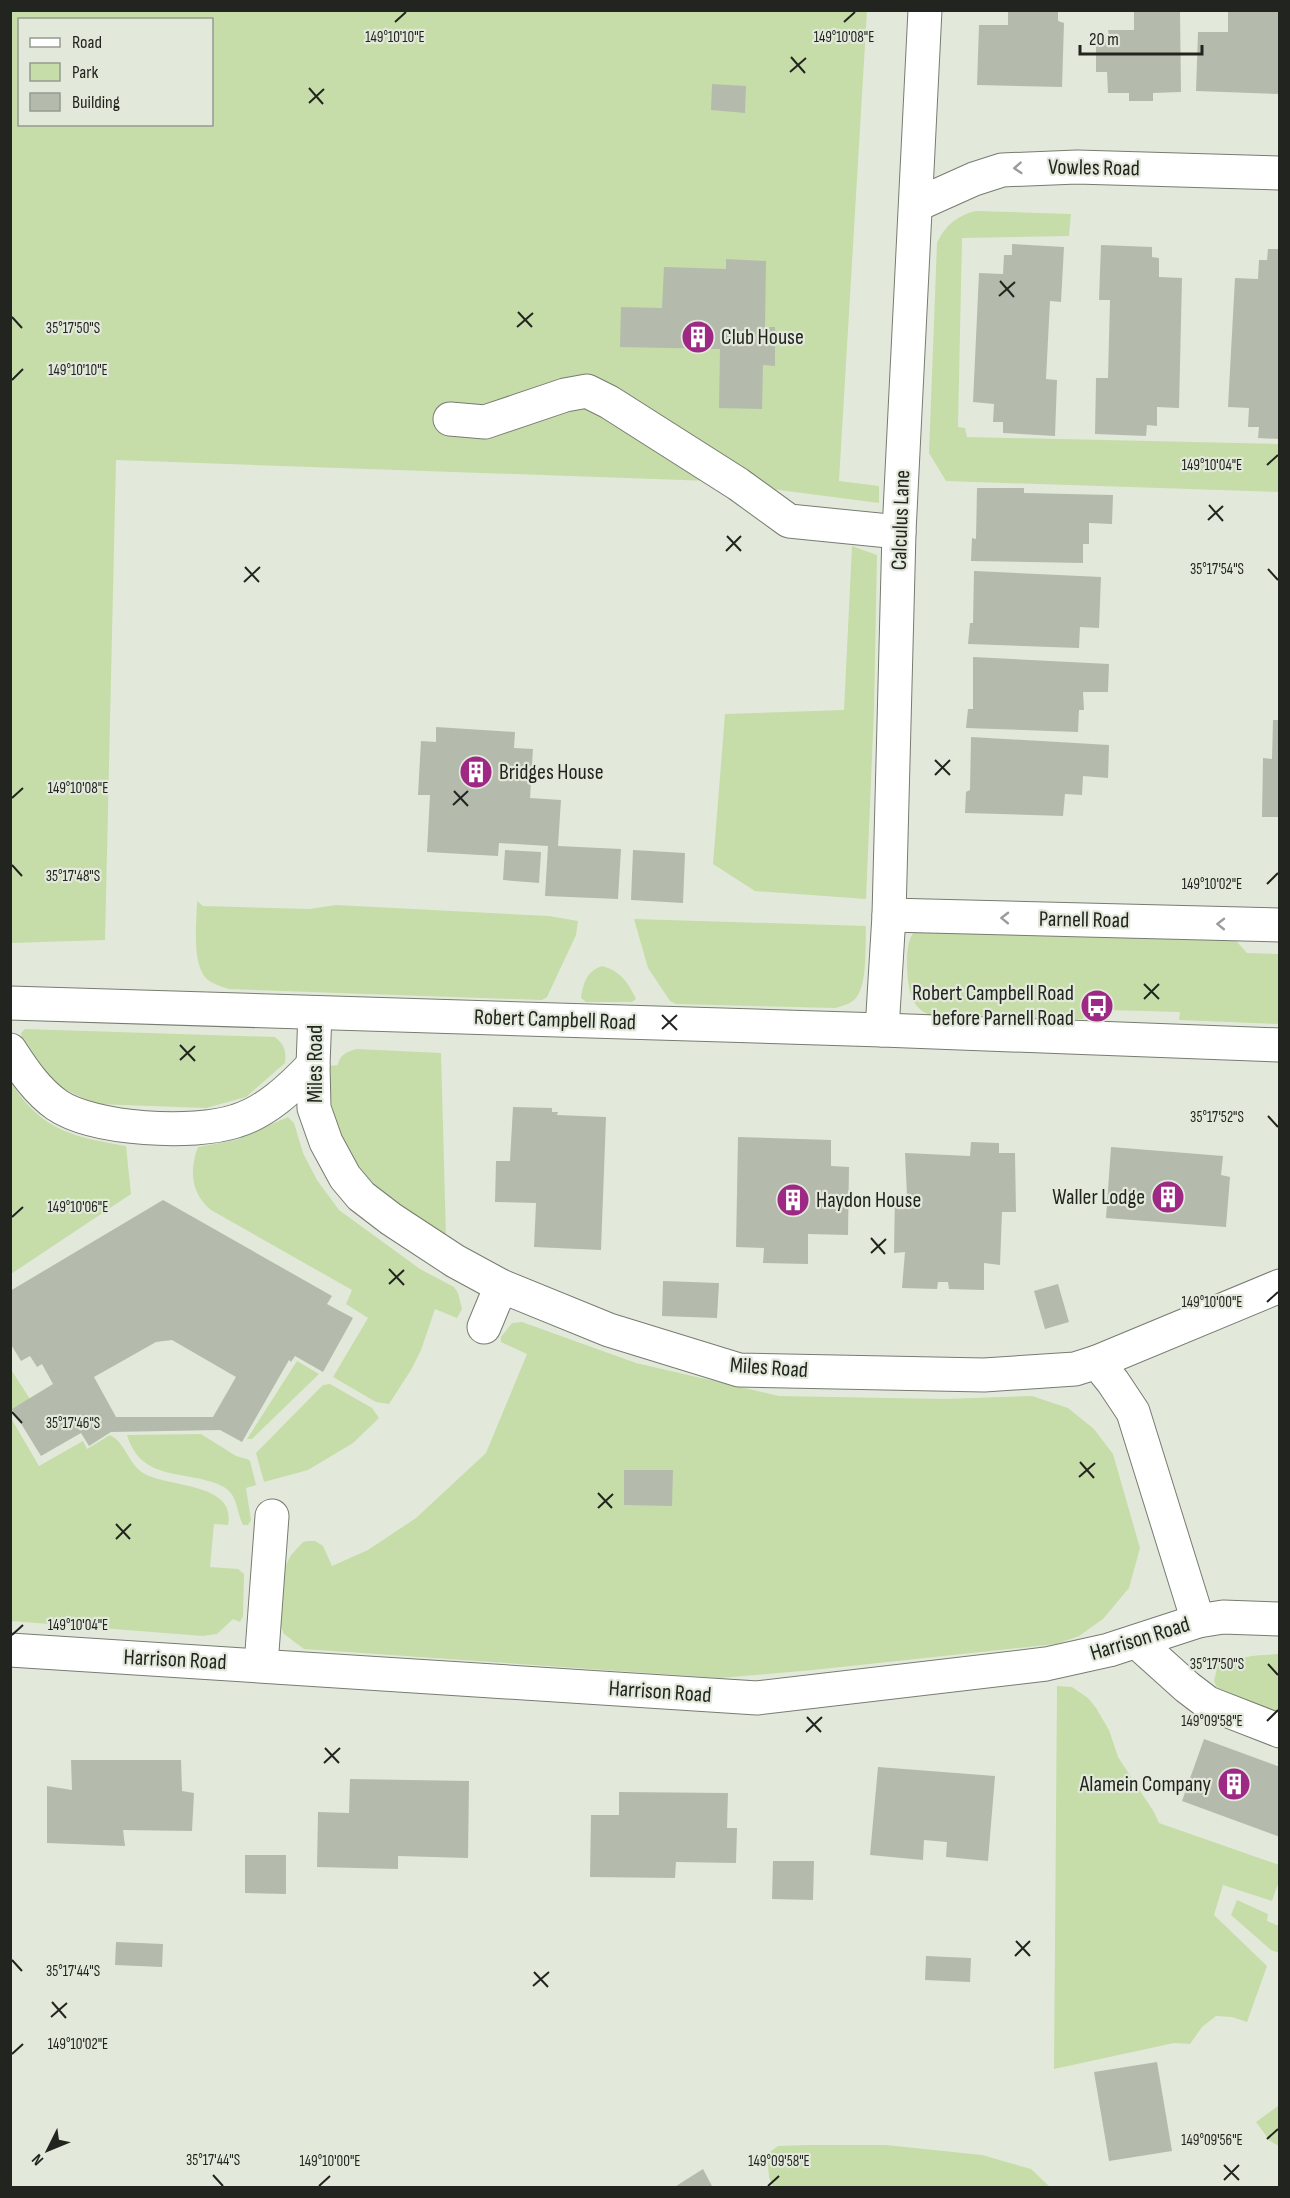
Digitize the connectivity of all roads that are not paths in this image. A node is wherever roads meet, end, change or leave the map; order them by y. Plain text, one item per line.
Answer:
1 (925, 10) edge
2 (1280, 173) edge
3 (916, 205) junction
4 (450, 419) dead end
5 (899, 532) junction
6 (889, 915) junction
7 (1280, 925) edge
8 (10, 1003) edge
9 (315, 1013) junction
10 (882, 1030) junction
11 (1280, 1044) edge
12 (10, 1050) edge
13 (313, 1065) junction
14 (501, 1286) junction
15 (1280, 1286) edge
16 (484, 1326) dead end
17 (1096, 1362) junction
18 (272, 1516) dead end
19 (1280, 1619) edge
20 (1198, 1621) junction
21 (1137, 1642) junction
22 (18, 1654) edge
23 (261, 1665) junction
24 (1280, 1731) edge

1 - 3 street, Calculus Lane
2 -> 3 street, Vowles Road
3 - 5 street, Calculus Lane
4 - 5 street
5 - 6 street, Calculus Lane
7 -> 6 street, Parnell Road
6 - 10 street, Calculus Lane
8 - 9 street, Robert Campbell Road
9 - 10 street, Robert Campbell Road
9 - 13 street, Miles Road
10 - 11 street, Robert Campbell Road
12 - 13 street
13 - 14 street, Miles Road
14 - 16 street
14 - 17 street, Miles Road
15 - 17 street, Miles Road
17 - 20 street
18 - 23 street
19 - 20 street, Harrison Road
20 - 21 street, Harrison Road
21 - 23 street, Harrison Road
21 - 24 street
22 - 23 street, Harrison Road

